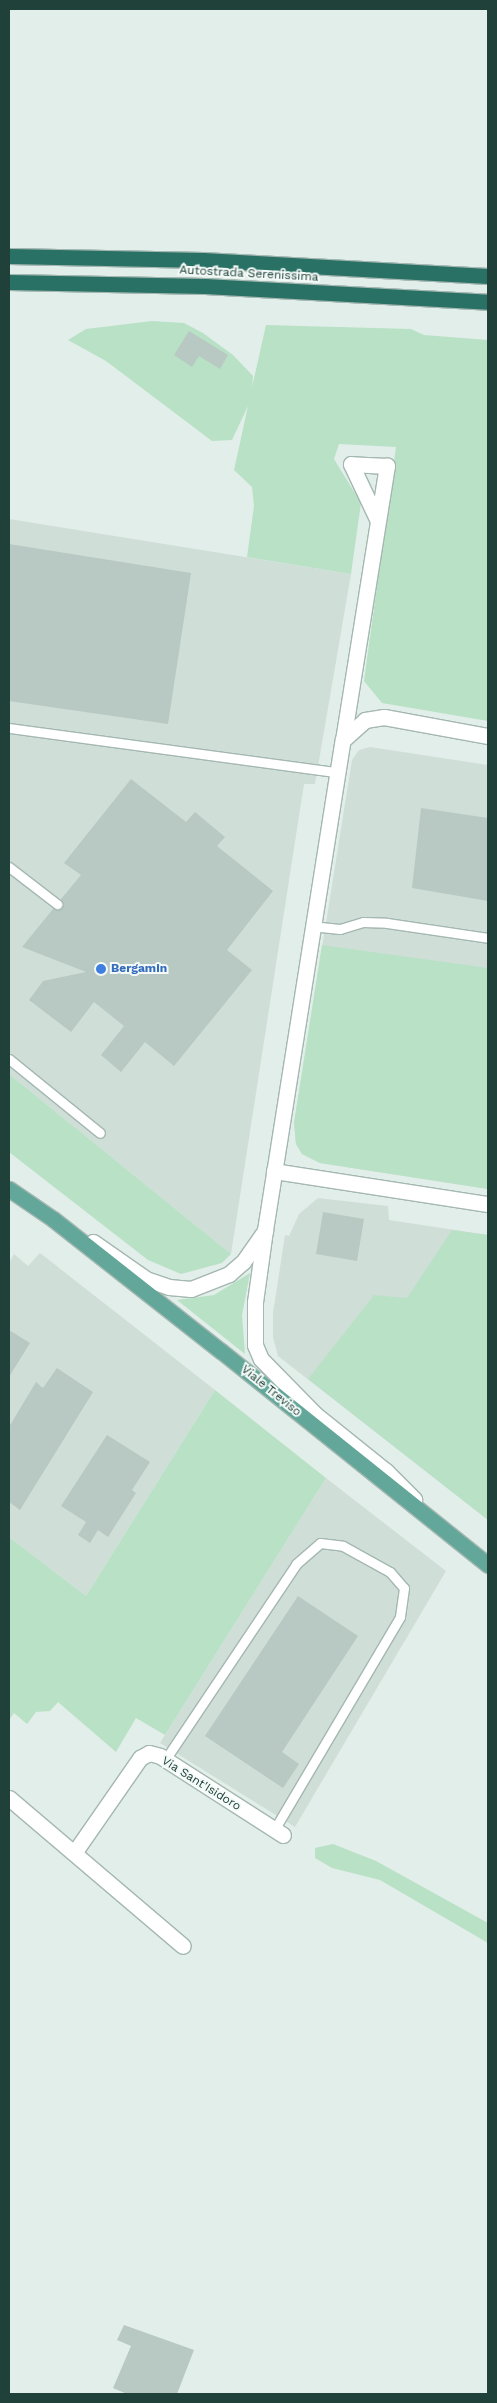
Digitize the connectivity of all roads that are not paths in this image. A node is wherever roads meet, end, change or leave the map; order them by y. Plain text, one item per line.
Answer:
1 (9, 256) edge
2 (488, 276) edge
3 (9, 282) edge
4 (488, 302) edge
5 (377, 519) dead end
6 (9, 728) edge
7 (488, 736) edge
8 (343, 740) junction
9 (336, 772) junction
10 (9, 867) edge
11 (57, 904) dead end
12 (311, 926) junction
13 (488, 938) edge
14 (9, 1058) edge
15 (100, 1133) dead end
16 (274, 1171) junction
17 (9, 1178) edge
18 (9, 1189) edge
19 (488, 1204) edge
20 (52, 1219) junction
21 (265, 1230) junction
22 (456, 1541) junction
23 (488, 1565) edge
24 (165, 1760) junction
25 (9, 1798) edge
26 (278, 1833) joint
27 (74, 1853) junction
28 (183, 1946) dead end

1 - 2 highway, Autostrada Serenissima
3 - 4 highway, Autostrada Serenissima
5 - 8 street
6 - 9 lane
7 - 8 street
8 - 9 street
9 - 12 street
10 - 11 lane
12 - 13 lane
12 - 16 street
14 - 15 lane
16 - 19 street
16 - 21 street
17 - 20 main road
18 - 20 main road
20 - 21 street
20 - 22 main road, Viale Treviso
21 - 22 street
22 - 23 main road, Viale Treviso
24 - 26 street, Via Sant'Isidoro
24 - 26 lane
24 - 27 street, Via Sant'Isidoro
25 - 27 street
27 - 28 street

